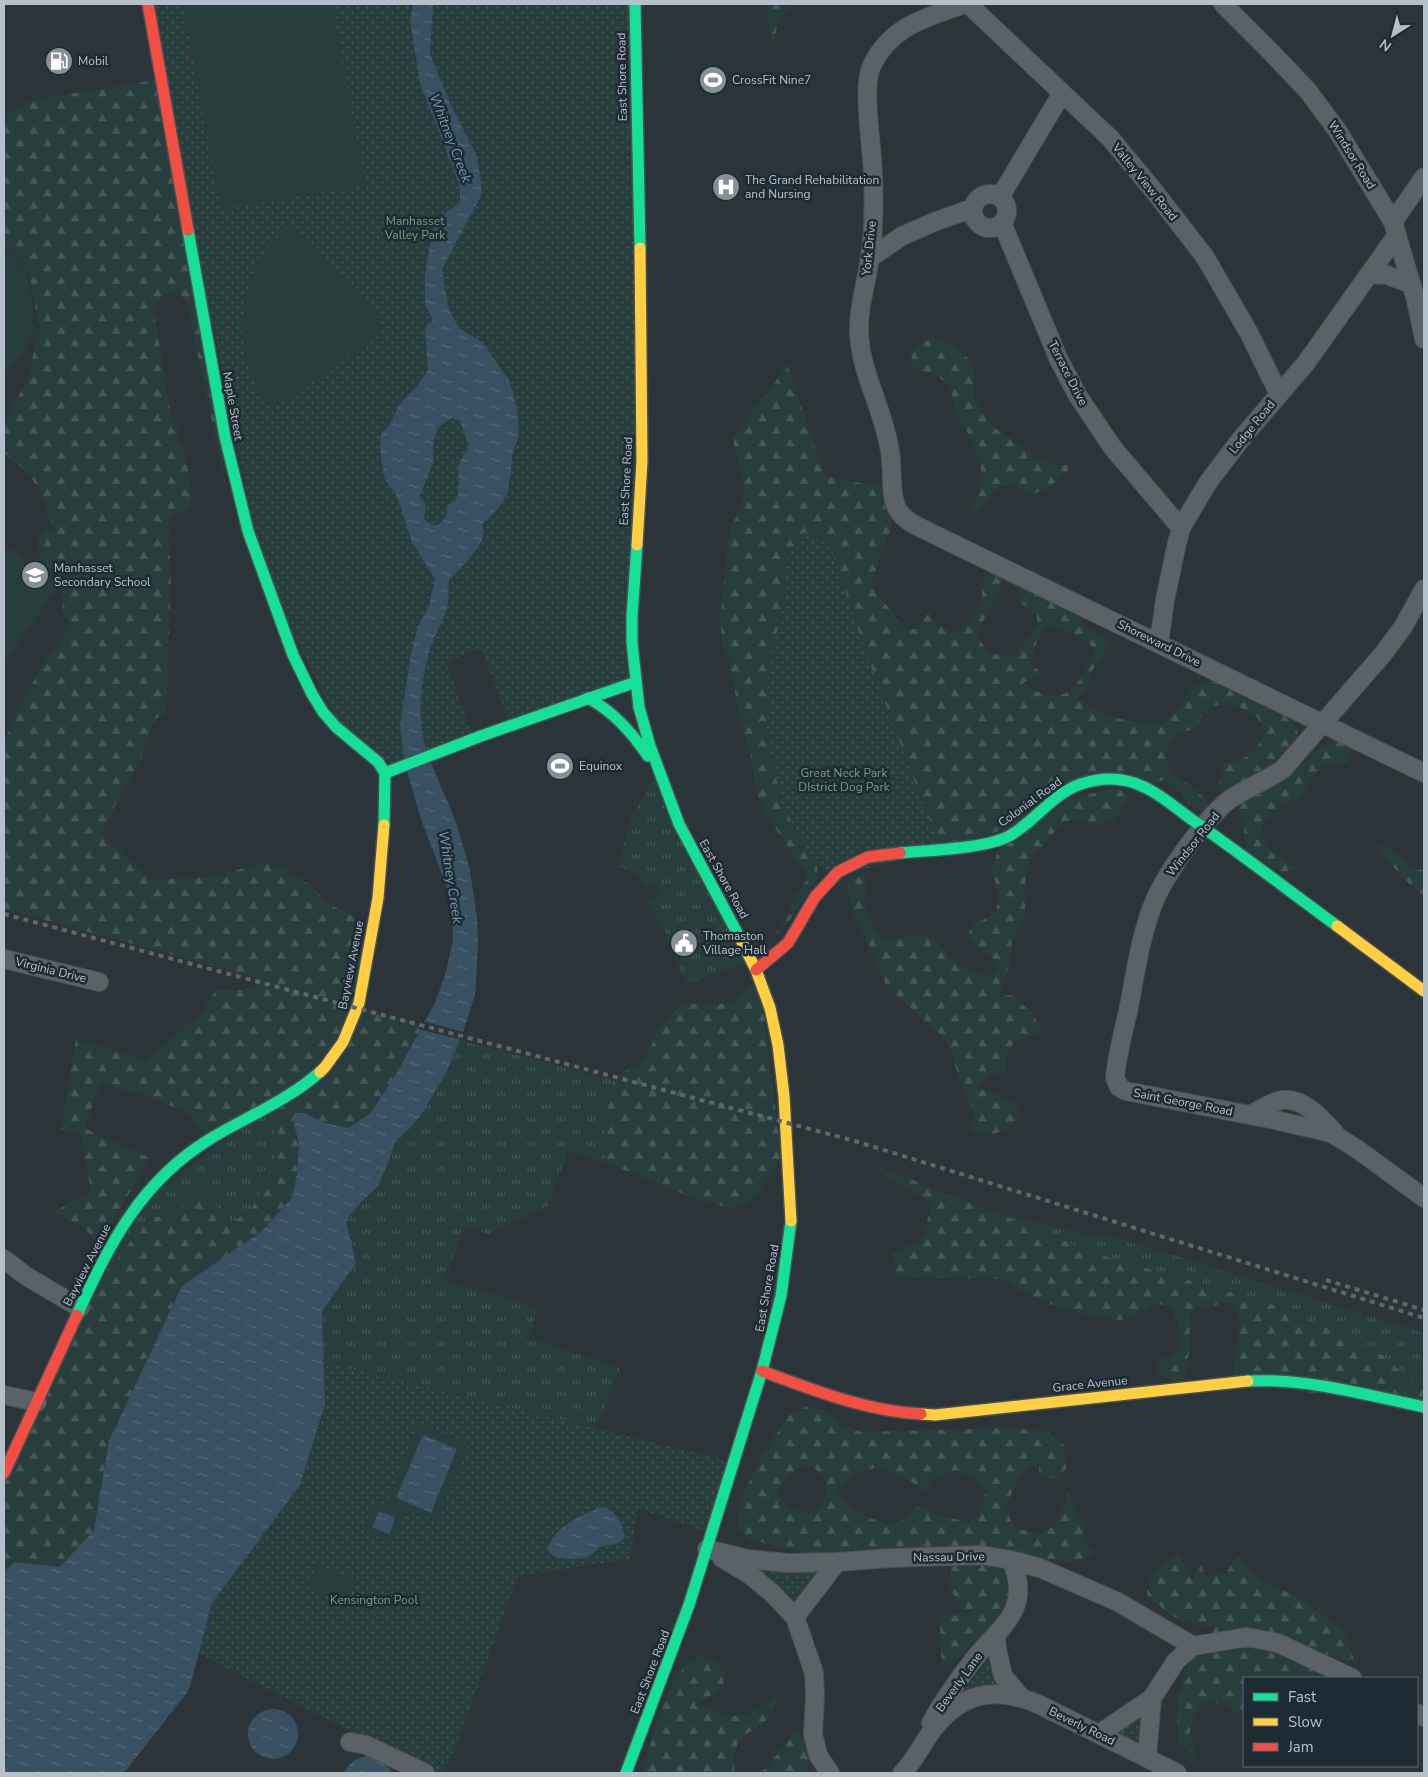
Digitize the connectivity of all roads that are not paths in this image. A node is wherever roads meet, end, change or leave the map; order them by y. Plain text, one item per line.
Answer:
1 (148, 4) edge
2 (635, 4) edge
3 (964, 4) edge
4 (968, 4) edge
5 (1223, 4) edge
6 (1062, 93) junction
7 (1424, 177) edge
8 (1000, 197) junction
9 (973, 208) junction
10 (1002, 223) junction
11 (1395, 228) junction
12 (870, 258) junction
13 (1369, 274) junction
14 (1411, 284) junction
15 (1424, 339) edge
16 (1279, 394) junction
17 (897, 509) joint
18 (1181, 528) junction
19 (1424, 589) edge
20 (632, 643) junction
21 (1159, 643) junction
22 (636, 682) junction
23 (606, 692) junction
24 (588, 698) junction
25 (1324, 724) junction
26 (658, 770) junction
27 (385, 773) junction
28 (1424, 773) edge
29 (1203, 827) junction
30 (4, 959) edge
31 (756, 970) junction
32 (99, 982) dead end
33 (1424, 990) edge
34 (1117, 1085) joint
35 (1424, 1198) edge
36 (4, 1259) edge
37 (80, 1308) junction
38 (762, 1371) junction
39 (4, 1395) edge
40 (37, 1402) junction
41 (1424, 1407) edge
42 (4, 1473) edge
43 (707, 1549) junction
44 (1011, 1560) junction
45 (837, 1562) junction
46 (795, 1617) junction
47 (996, 1636) junction
48 (1193, 1646) junction
49 (1350, 1677) edge
50 (984, 1695) joint
51 (1020, 1696) junction
52 (1152, 1698) junction
53 (1099, 1734) junction
54 (350, 1742) dead end
55 (1147, 1758) junction
56 (914, 1759) junction
57 (425, 1773) edge
58 (626, 1773) edge
59 (830, 1773) edge
60 (902, 1773) edge
61 (1176, 1773) edge

1 - 27 street, Maple Street
2 - 20 street, East Shore Road
3 - 12 street, York Drive
4 - 6 street, Valley View Road
5 - 11 street, Windsor Road
6 - 8 street
6 - 16 street, Valley View Road
7 - 11 street, Lodge Road
8 - 9 street
8 - 10 street
9 - 10 street
9 - 12 street
10 - 18 street, Terrace Drive
11 - 13 street, Lodge Road
11 - 14 street, Windsor Road
12 - 17 street, York Drive
13 - 14 street
13 - 16 street, Lodge Road
14 - 15 street, Windsor Road
16 - 18 street, Lodge Road
17 - 21 street, Shoreward Drive
18 - 21 street, Lodge Road
19 - 25 street, Windsor Road
20 - 22 street, East Shore Road
20 - 23 street
21 - 25 street, Shoreward Drive
22 - 23 street
22 - 26 street, East Shore Road
23 - 24 street
24 - 26 street
24 - 27 street
25 - 28 street, Shoreward Drive
25 - 29 street, Windsor Road
26 - 31 street, East Shore Road
27 - 37 street, Bayview Avenue
29 - 31 street, Colonial Road
29 - 33 street, Colonial Road
29 - 34 street, Windsor Road
30 - 32 street, Virginia Drive
31 - 38 street, East Shore Road
34 - 35 street, Saint George Road
36 - 37 street
37 - 40 street, Bayview Avenue
38 - 41 street, Grace Avenue
38 - 43 street, East Shore Road
39 - 40 street
40 - 42 street, Bayview Avenue
43 - 45 street, Nassau Drive
43 - 46 street
43 - 58 street, East Shore Road
44 - 45 street, Nassau Drive
44 - 47 street, Beverly Lane
44 - 48 street, Nassau Drive
45 - 46 street
46 - 59 street
47 - 51 street, Beverly Lane
47 - 56 street, Beverly Lane
48 - 49 street
48 - 52 street
50 - 51 street, Beverly Road
50 - 56 street, Beverly Lane
51 - 53 street, Beverly Road
52 - 53 street
52 - 55 street
53 - 55 street, Beverly Road
54 - 57 street
55 - 61 street, Beverly Road
56 - 60 street, Beverly Lane

